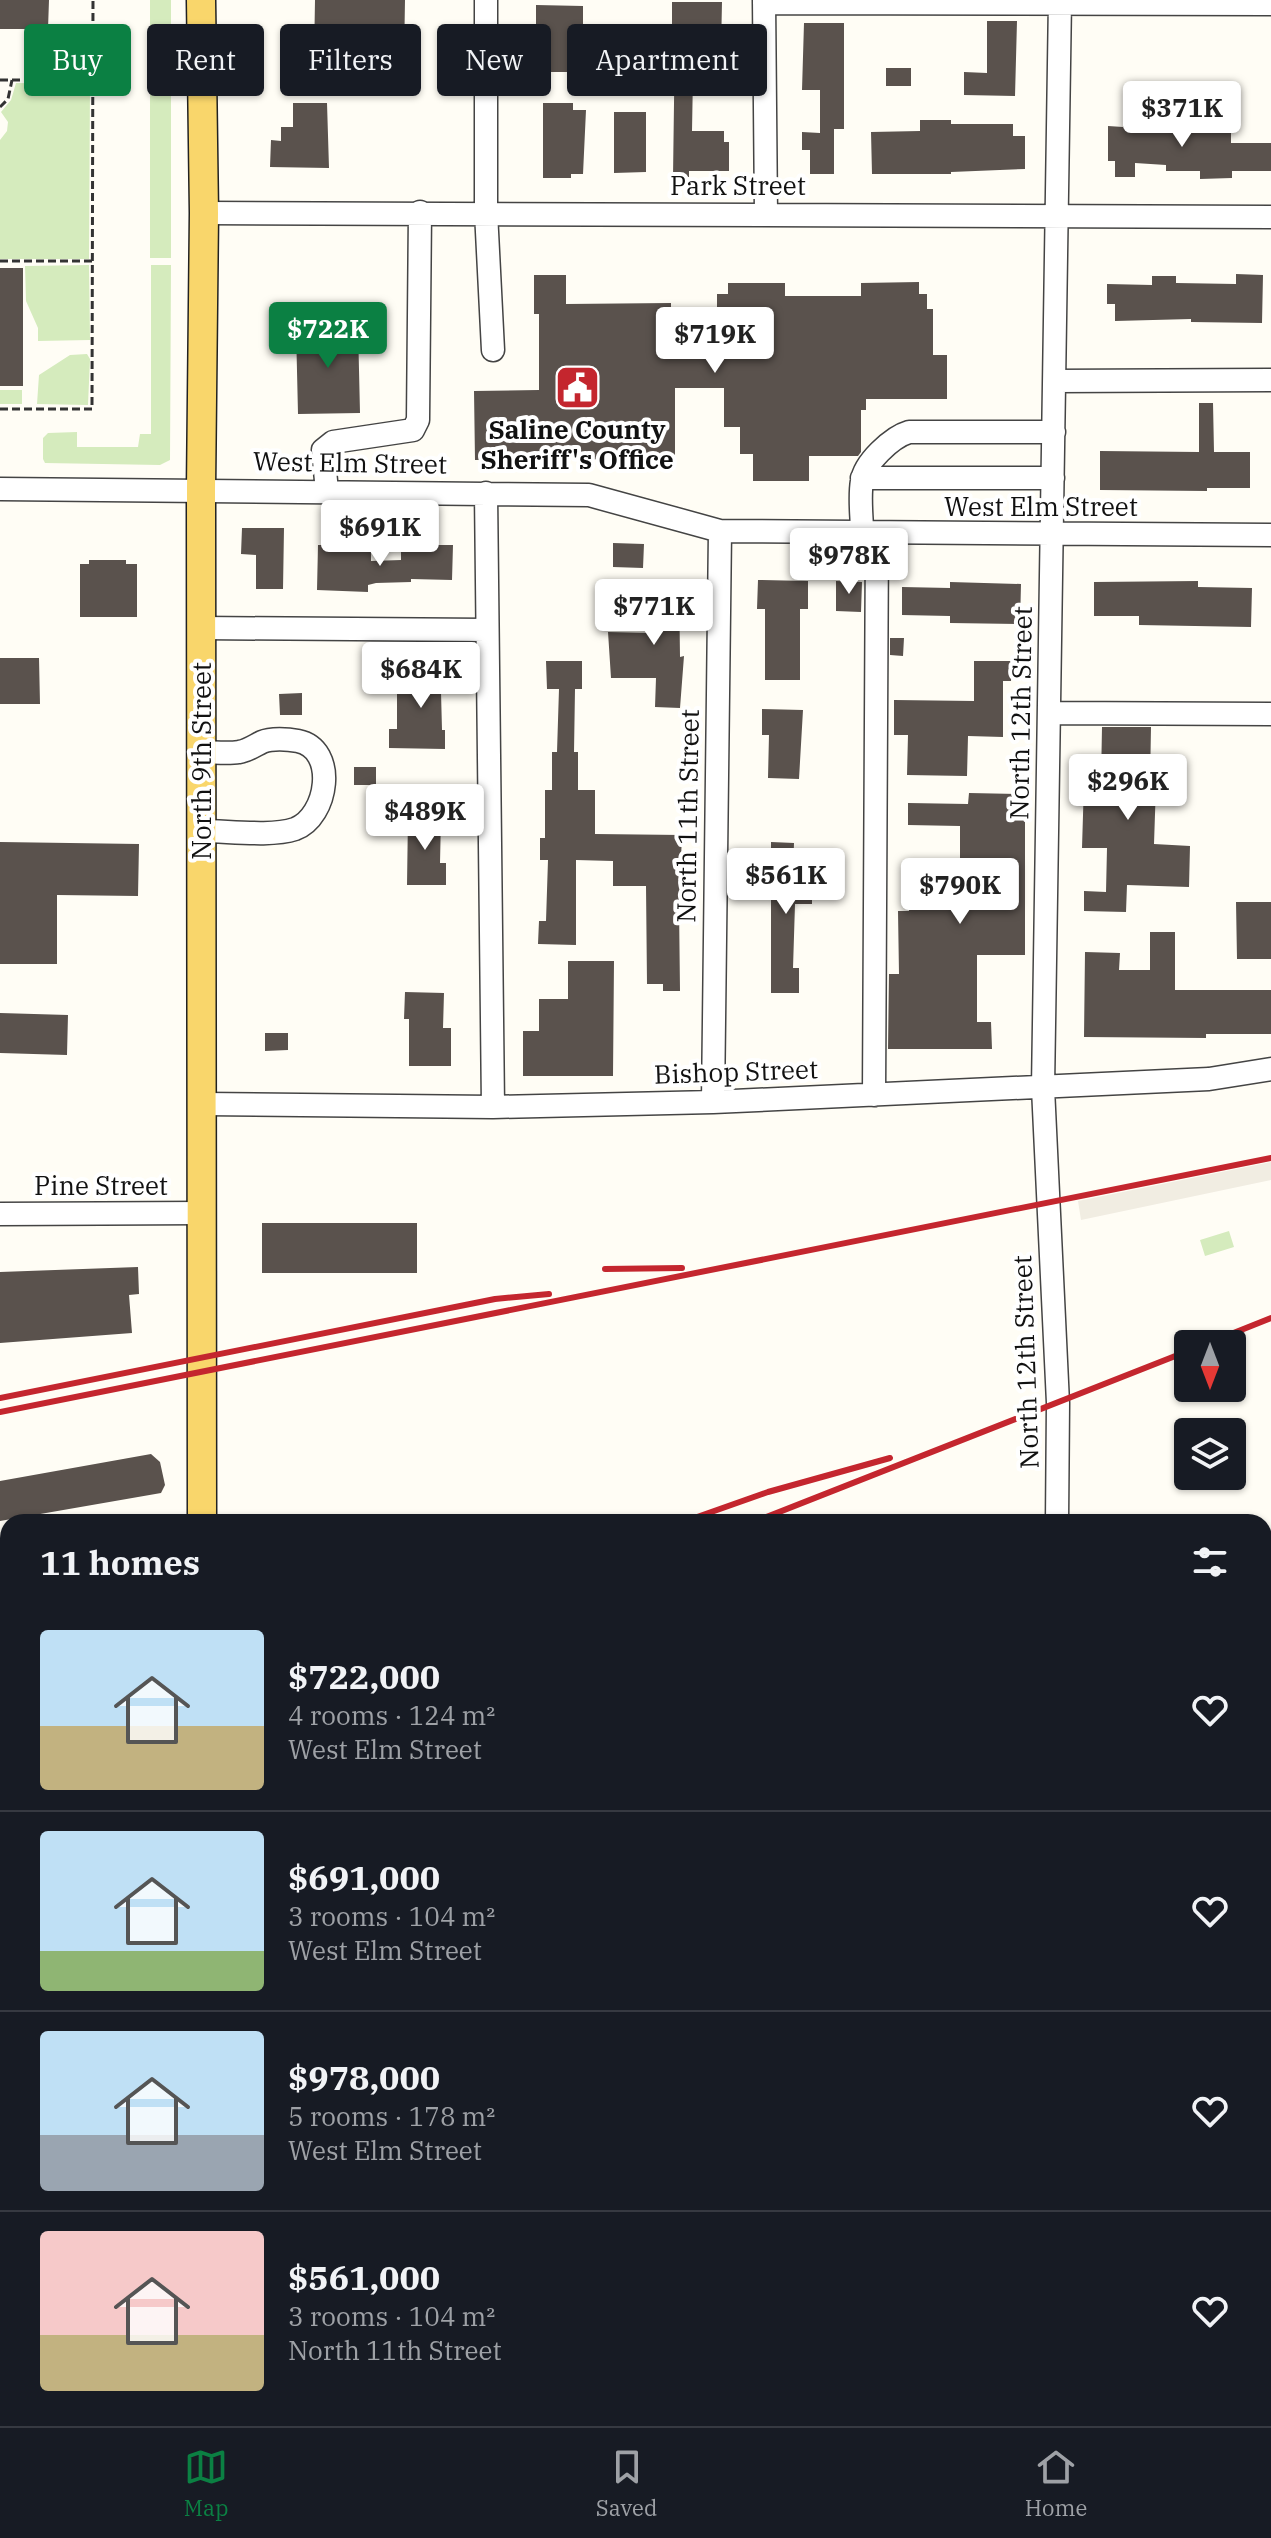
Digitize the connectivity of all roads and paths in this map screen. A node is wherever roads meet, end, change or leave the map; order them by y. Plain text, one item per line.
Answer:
1 (93, 0) edge
2 (201, 0) edge
3 (486, 0) edge
4 (764, 2) edge
5 (1060, 2) edge
6 (1271, 4) edge
7 (93, 24) edge
8 (0, 80) edge
9 (12, 80) junction
10 (24, 80) edge
11 (92, 96) edge
12 (0, 107) edge
13 (420, 212) junction
14 (486, 212) junction
15 (204, 213) junction
16 (766, 214) junction
17 (1058, 217) junction
18 (1271, 217) edge
19 (0, 261) edge
20 (92, 261) junction
21 (493, 350) dead end
22 (1271, 380) edge
23 (1055, 381) junction
24 (0, 409) edge
25 (1054, 432) junction
26 (862, 478) junction
27 (1053, 478) junction
28 (0, 489) edge
29 (201, 489) junction
30 (327, 491) junction
31 (486, 493) junction
32 (720, 531) junction
33 (870, 533) junction
34 (1052, 535) junction
35 (1271, 535) edge
36 (201, 628) junction
37 (487, 630) junction
38 (1049, 713) junction
39 (1271, 714) edge
40 (202, 752) junction
41 (202, 831) junction
42 (1271, 1069) edge
43 (1043, 1088) junction
44 (874, 1095) junction
45 (713, 1102) junction
46 (203, 1104) junction
47 (493, 1107) junction
48 (203, 1213) junction
49 (0, 1214) edge
50 (202, 1514) edge
51 (1057, 1514) edge

1 - 7 path
2 - 15 main road, North 9th Street
3 - 14 street
4 - 5 street
4 - 16 street
5 - 6 street
5 - 17 street, North 12th Street
8 - 9 path
9 - 10 path
9 - 12 path
11 - 20 path
13 - 14 street, Park Street
13 - 15 street, Park Street
13 - 30 street
14 - 16 street, Park Street
14 - 21 street
15 - 29 main road, North 9th Street
16 - 17 street, Park Street
17 - 18 street, Park Street
17 - 23 street, North 12th Street
19 - 20 path
20 - 24 path
22 - 23 street
23 - 25 street, North 12th Street
25 - 26 street
25 - 27 street, North 12th Street
26 - 27 street
26 - 33 street
27 - 34 street, North 12th Street
28 - 29 street, West Elm Street
29 - 30 street, West Elm Street
29 - 36 main road, North 9th Street
30 - 31 street, West Elm Street
31 - 32 street, West Elm Street
31 - 37 street
32 - 33 street, West Elm Street
32 - 45 street, North 11th Street
33 - 34 street, West Elm Street
33 - 44 street
34 - 35 street, West Elm Street
34 - 38 street, North 12th Street
36 - 37 street
36 - 40 main road, North 9th Street
37 - 47 street
38 - 39 street
38 - 43 street, North 12th Street
40 - 41 main road, North 9th Street
40 - 41 street
41 - 46 main road, North 9th Street
42 - 43 street, Bishop Street
43 - 44 street, Bishop Street
43 - 51 street, North 12th Street
44 - 45 street, Bishop Street
45 - 47 street, Bishop Street
46 - 47 street, Bishop Street
46 - 48 main road, North 9th Street
48 - 49 street, Pine Street
48 - 50 main road, North 9th Street

